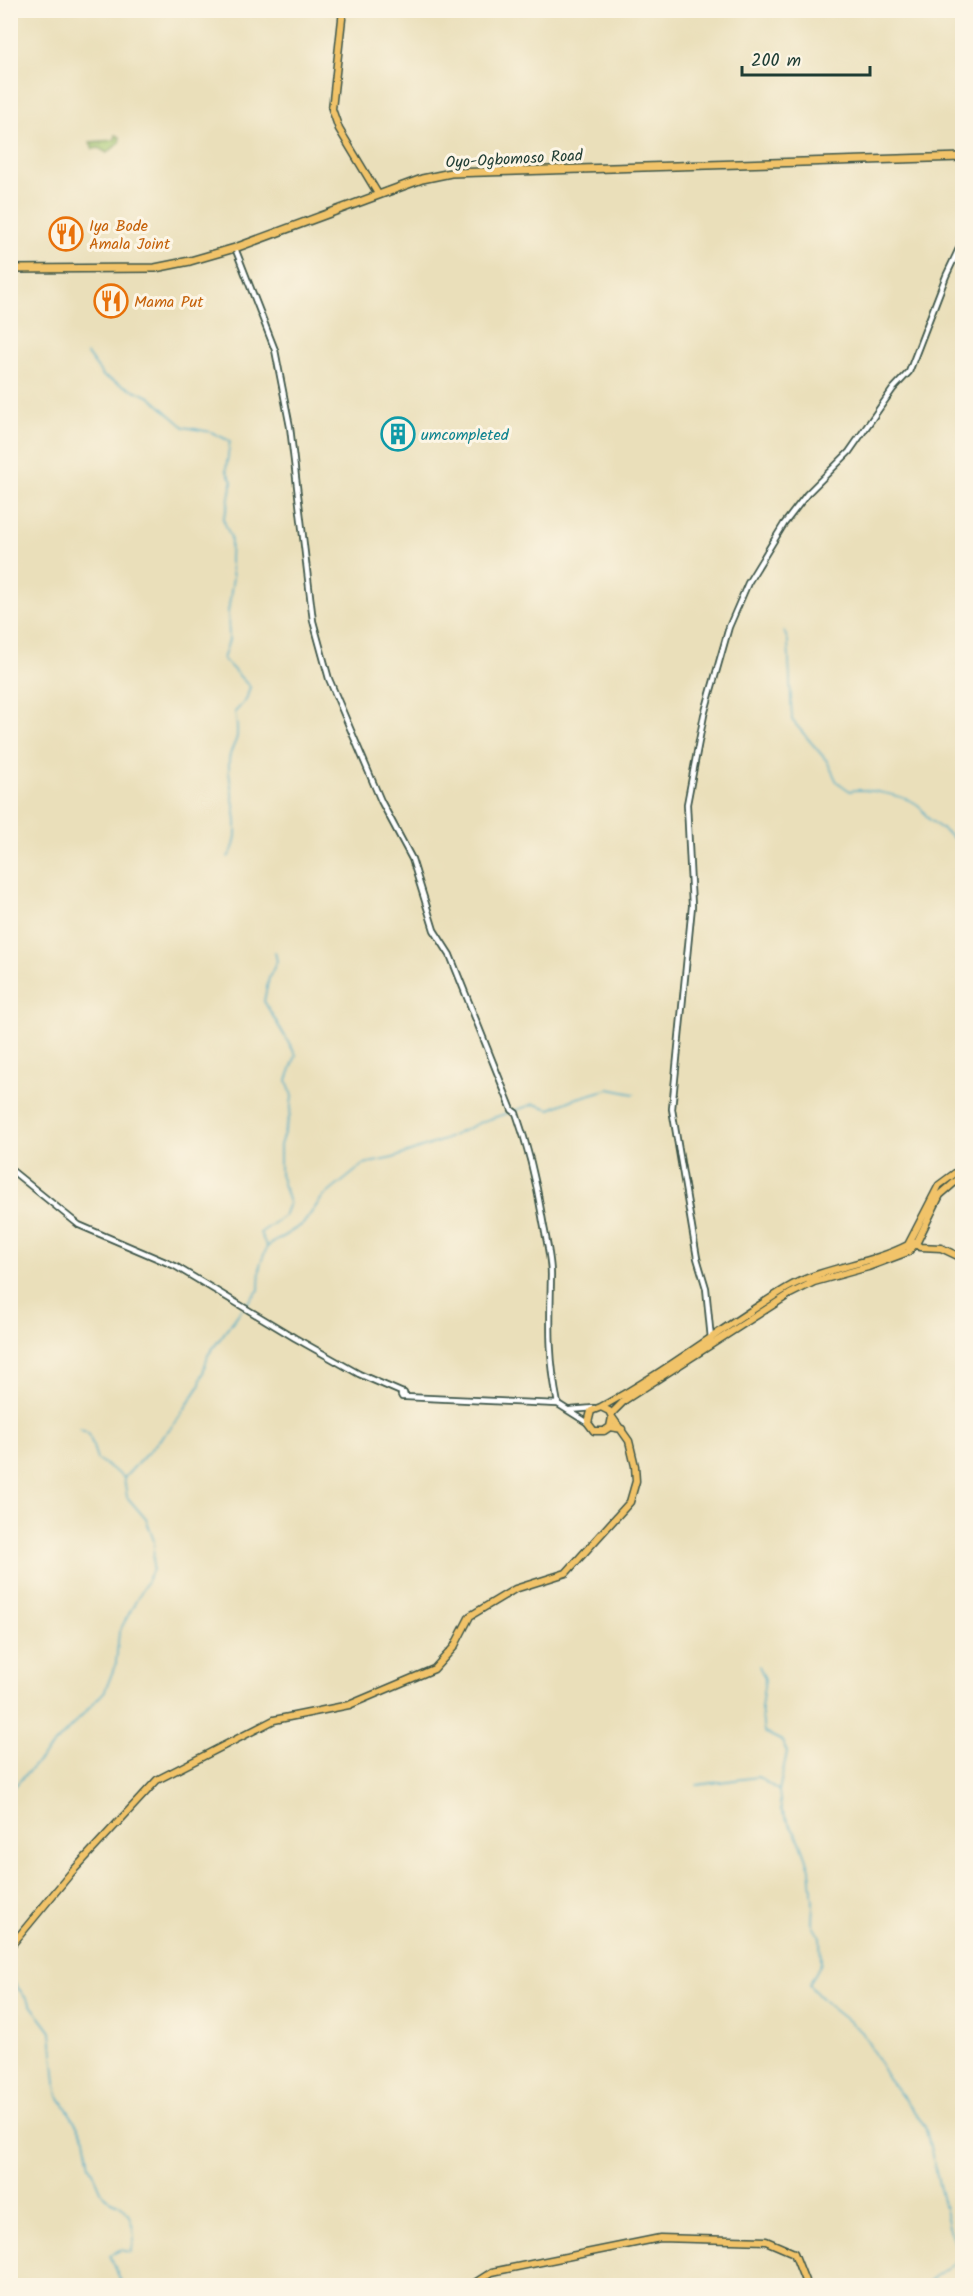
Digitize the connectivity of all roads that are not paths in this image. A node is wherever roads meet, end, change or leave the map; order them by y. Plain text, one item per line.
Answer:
1 (343, 10) edge
2 (963, 158) edge
3 (378, 194) junction
4 (963, 242) edge
5 (235, 248) junction
6 (10, 269) edge
7 (963, 1168) edge
8 (10, 1169) edge
9 (963, 1176) edge
10 (914, 1242) junction
11 (963, 1258) edge
12 (711, 1340) junction
13 (698, 1351) junction
14 (558, 1404) junction
15 (598, 1408) junction
16 (570, 1410) junction
17 (612, 1416) junction
18 (588, 1423) junction
19 (610, 1427) junction
20 (622, 1429) junction
21 (10, 1947) edge
22 (470, 2286) edge
23 (807, 2286) edge

1 - 3 main road
2 - 3 highway, Oyo-Ogbomoso Road
3 - 5 highway, Oyo-Ogbomoso Road
4 - 12 street
5 - 6 highway, Oyo-Ogbomoso Road
5 - 14 street
7 - 10 main road
8 - 14 street
9 - 10 main road
10 - 11 main road
10 - 12 main road
10 - 13 main road
12 - 13 main road
13 - 15 main road
13 - 17 main road
14 - 16 street
15 - 16 street
15 - 17 main road
15 - 18 main road
16 - 18 street
17 - 19 main road
17 - 20 main road
18 - 19 main road
19 - 20 main road
20 - 21 main road
22 - 23 main road

